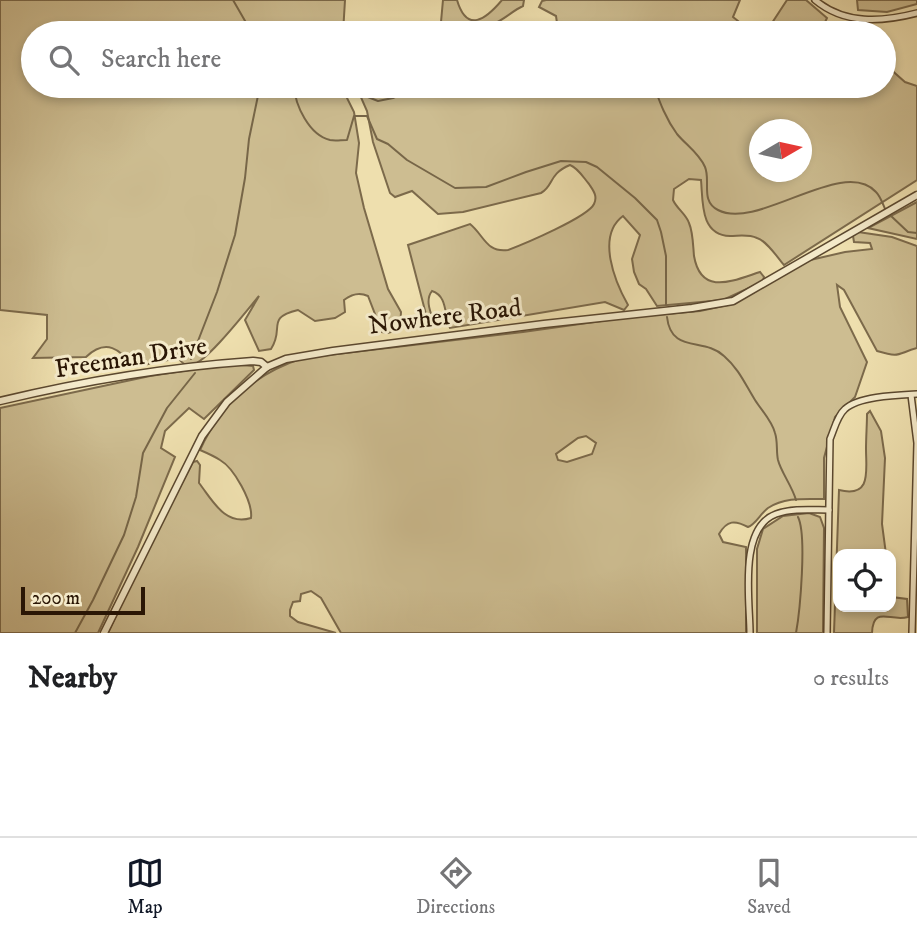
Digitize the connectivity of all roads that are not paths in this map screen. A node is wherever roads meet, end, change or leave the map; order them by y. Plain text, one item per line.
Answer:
1 (815, 0) edge
2 (917, 13) edge
3 (917, 195) edge
4 (267, 367) junction
5 (914, 395) edge
6 (0, 401) edge
7 (829, 510) junction
8 (104, 633) edge
9 (750, 633) edge
10 (827, 633) edge
11 (912, 633) edge

1 - 2 street
3 - 4 street, Nowhere Road
4 - 6 street, Freeman Drive
4 - 8 street, Nowhere Road
5 - 7 street
5 - 11 street
7 - 9 street
7 - 10 street

